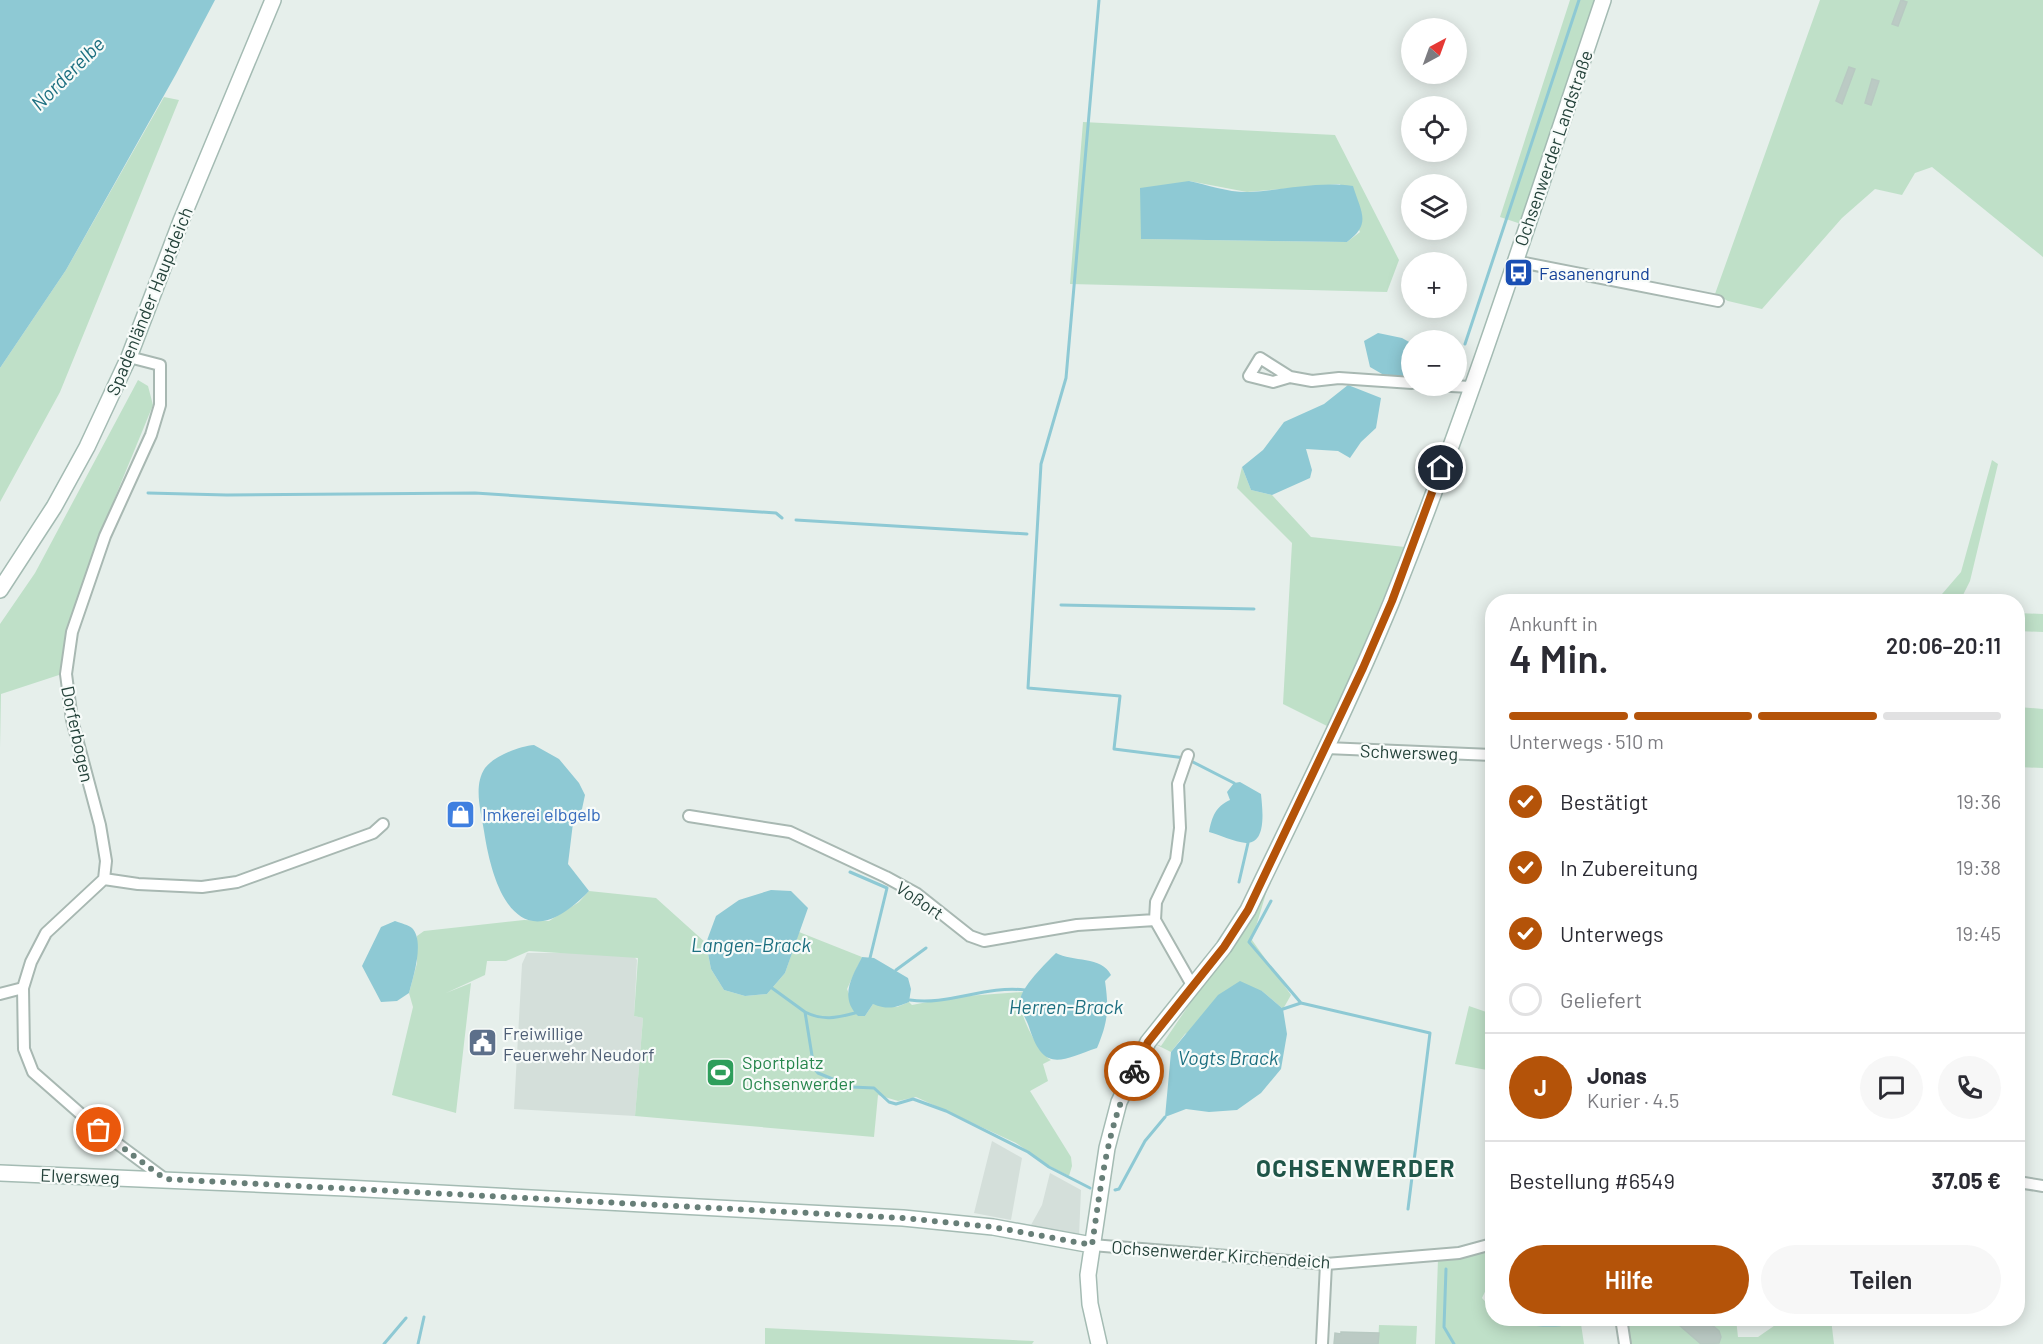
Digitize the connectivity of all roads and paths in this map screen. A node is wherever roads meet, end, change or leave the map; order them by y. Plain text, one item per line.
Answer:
1 (273, 0) edge
2 (1603, 0) edge
3 (1515, 261) junction
4 (1718, 301) dead end
5 (129, 357) junction
6 (1290, 377) dead end
7 (1401, 382) edge
8 (1467, 387) edge
9 (1471, 387) junction
10 (0, 590) edge
11 (1326, 748) junction
12 (1188, 755) dead end
13 (1485, 755) edge
14 (689, 816) dead end
15 (383, 824) dead end
16 (104, 879) junction
17 (1155, 920) junction
18 (1192, 985) junction
19 (23, 988) junction
20 (0, 994) edge
21 (0, 1173) edge
22 (165, 1179) junction
23 (2025, 1183) edge
24 (2043, 1186) edge
25 (1092, 1245) junction
26 (1485, 1246) edge
27 (1326, 1264) junction
28 (1622, 1326) edge
29 (1099, 1344) edge
30 (1322, 1344) edge
31 (1625, 1344) edge

1 - 5 street, Spadenländer Hauptdeich
2 - 3 street, Ochsenwerder Landstraße
3 - 4 street
3 - 9 street, Ochsenwerder Landstraße
5 - 10 street, Spadenländer Hauptdeich
5 - 16 street, Dorferbogen
6 - 7 street
8 - 9 street
9 - 11 street, Ochsenwerder Landstraße
11 - 13 street, Schwersweg
11 - 18 street, Ochsenwerder Landstraße
12 - 17 street
14 - 17 street, Voßort
15 - 16 street
16 - 19 street
17 - 18 street
18 - 25 street, Ochsenwerder Landstraße
19 - 20 street
19 - 22 street
21 - 22 street, Elversweg
22 - 25 street, Elversweg
23 - 24 street
25 - 27 street, Ochsenwerder Kirchendeich
25 - 29 street, Ochsenwerder Landstraße
26 - 27 street, Ochsenwerder Kirchendeich
27 - 30 street
28 - 31 street

